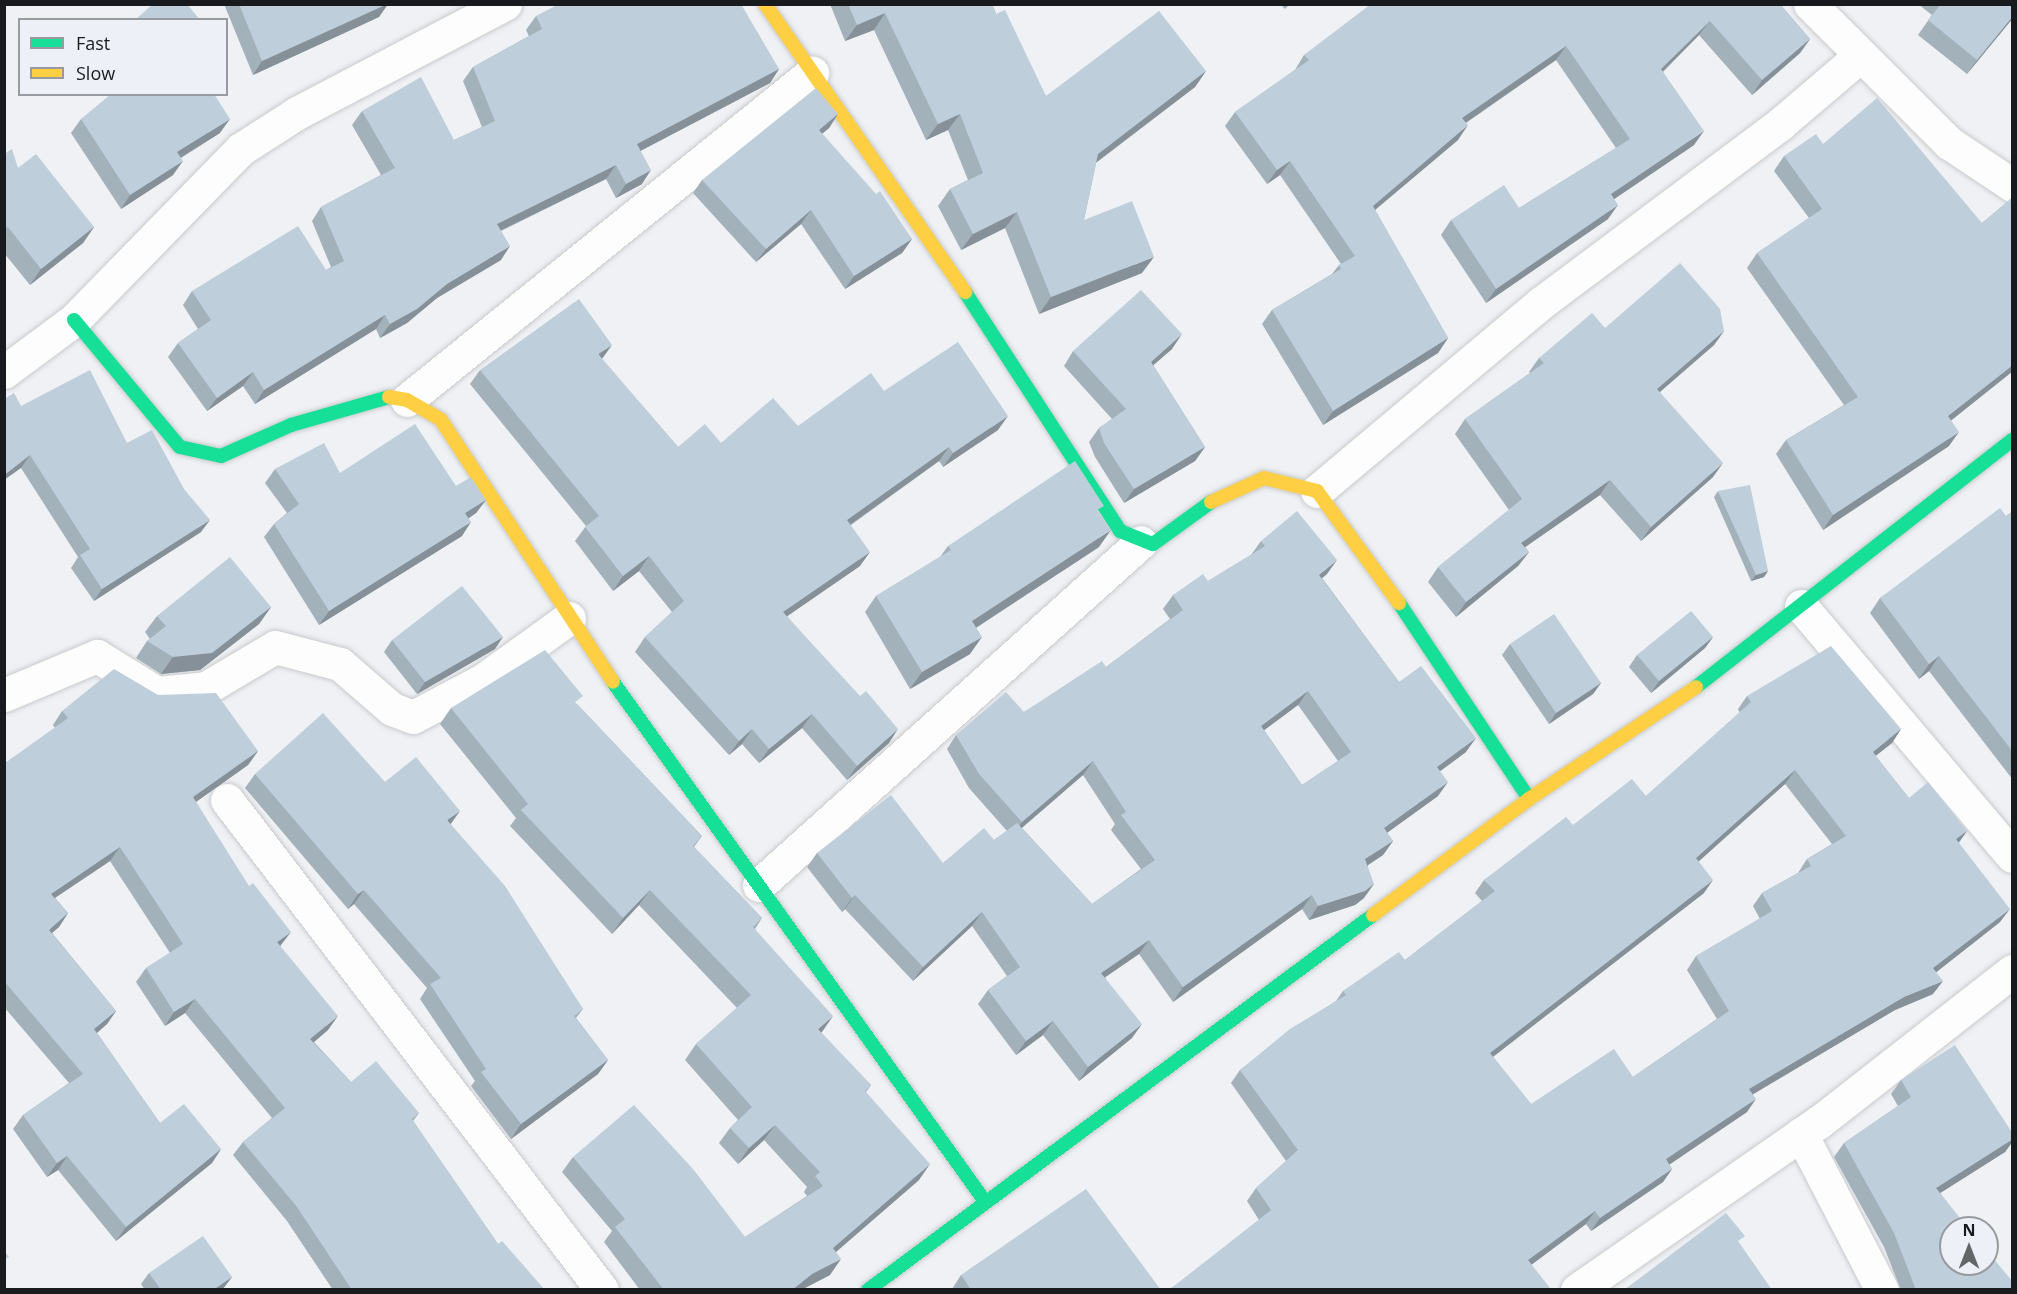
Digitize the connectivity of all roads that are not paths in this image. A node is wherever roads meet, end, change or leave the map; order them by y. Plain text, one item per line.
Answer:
1 (505, 4) edge
2 (765, 4) edge
3 (1810, 4) edge
4 (1861, 55) junction
5 (812, 73) junction
6 (2013, 185) edge
7 (74, 320) junction
8 (4, 372) edge
9 (407, 400) junction
10 (2013, 440) edge
11 (1317, 491) junction
12 (1141, 542) junction
13 (1801, 606) junction
14 (569, 618) junction
15 (4, 694) edge
16 (1529, 799) junction
17 (227, 800) dead end
18 (2013, 856) edge
19 (759, 885) junction
20 (2013, 971) edge
21 (1801, 1134) junction
22 (984, 1200) junction
23 (602, 1290) edge
24 (868, 1290) edge
25 (1578, 1290) edge
26 (1882, 1290) edge

1 - 7 street
2 - 5 street
3 - 4 street
4 - 6 street
4 - 11 street
5 - 9 street
5 - 12 street
7 - 8 street
7 - 9 street
9 - 14 street
10 - 13 street
11 - 12 street
11 - 16 street
12 - 19 street
13 - 16 street
13 - 18 street
14 - 15 street
14 - 19 street
16 - 22 street
17 - 23 street
19 - 22 street
20 - 21 street
21 - 25 street
21 - 26 street
22 - 24 street

